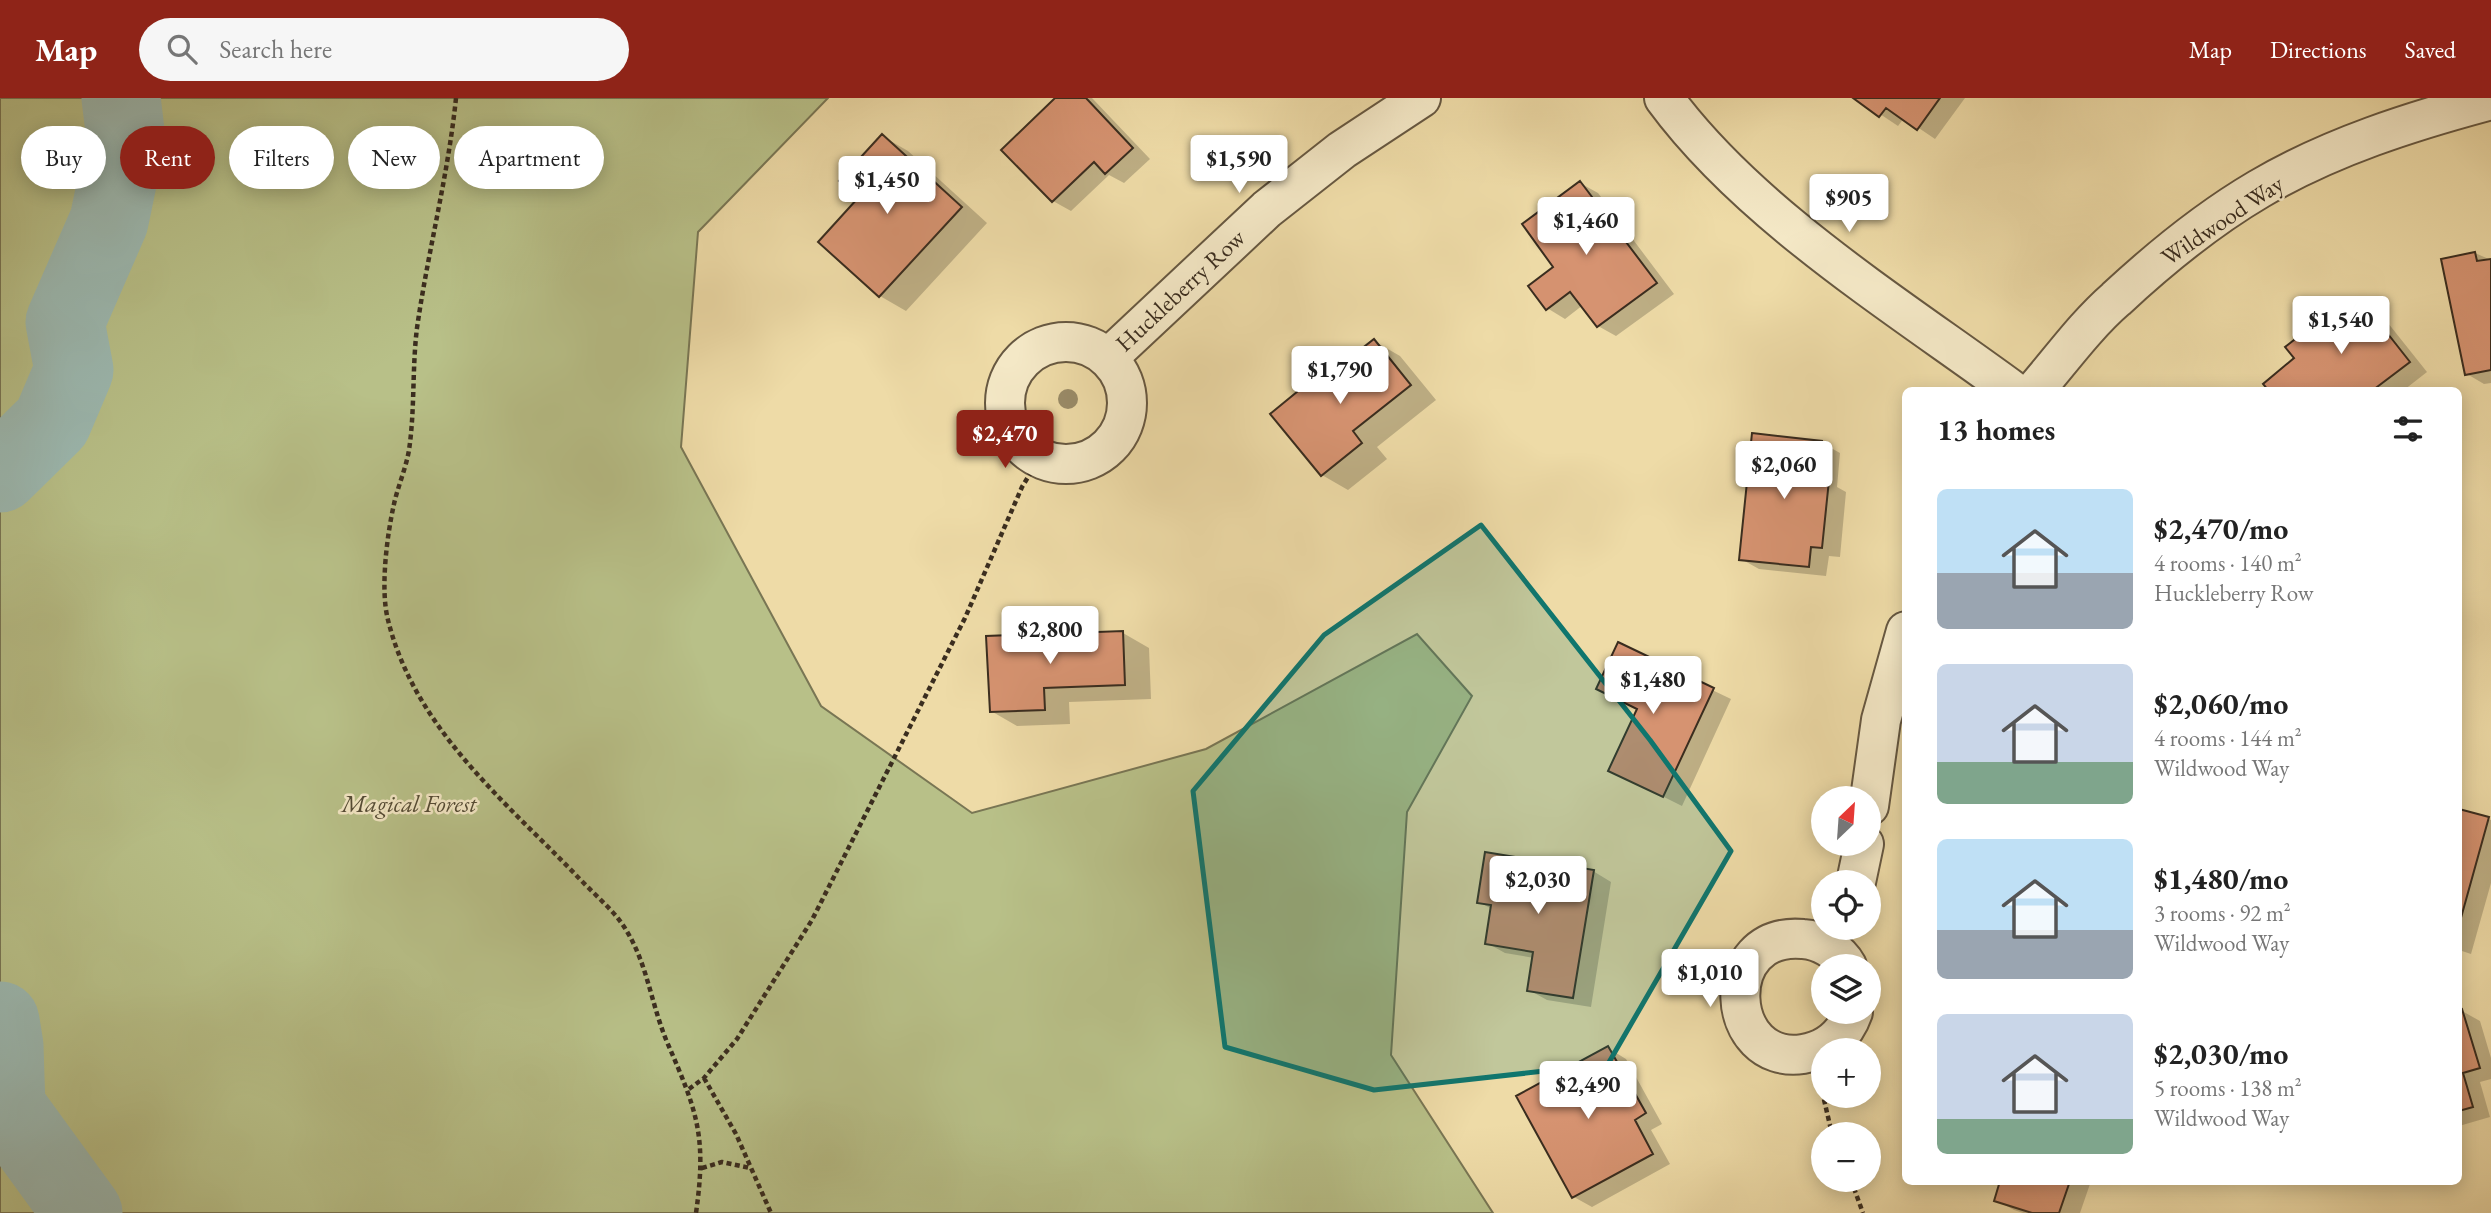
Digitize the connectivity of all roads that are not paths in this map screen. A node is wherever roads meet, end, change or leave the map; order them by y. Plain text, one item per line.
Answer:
1 (1421, 98) edge
2 (1664, 98) edge
3 (2491, 100) edge
4 (1108, 358) junction
5 (2008, 387) edge
6 (2038, 387) edge
7 (1902, 645) edge
8 (1872, 786) edge
9 (1837, 947) edge
10 (1848, 1024) edge

1 - 4 street, Huckleberry Row
2 - 5 street
3 - 6 street, Wildwood Way
4 - 4 street, Huckleberry Row
7 - 8 street
9 - 10 street

